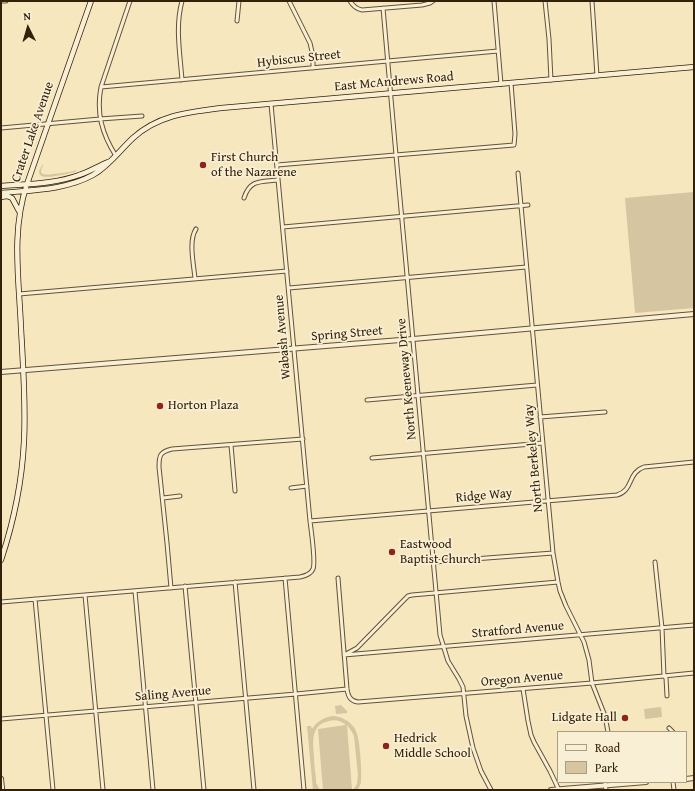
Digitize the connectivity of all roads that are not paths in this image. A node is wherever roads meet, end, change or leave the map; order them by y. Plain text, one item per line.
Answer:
1 (1, 1) edge
2 (6, 1) edge
3 (91, 1) edge
4 (130, 1) edge
5 (182, 1) edge
6 (239, 1) edge
7 (289, 1) edge
8 (350, 1) edge
9 (433, 1) edge
10 (494, 1) edge
11 (545, 1) edge
12 (592, 1) edge
13 (383, 8) junction
14 (237, 21) dead end
15 (498, 51) junction
16 (388, 61) junction
17 (694, 67) edge
18 (313, 68) junction
19 (597, 76) junction
20 (182, 80) junction
21 (551, 80) junction
22 (511, 83) junction
23 (501, 84) junction
24 (101, 87) junction
25 (391, 93) junction
26 (271, 104) junction
27 (142, 116) dead end
28 (100, 119) junction
29 (48, 124) junction
30 (1, 128) edge
31 (396, 155) junction
32 (116, 156) junction
33 (111, 160) junction
34 (277, 165) junction
35 (518, 173) dead end
36 (278, 180) junction
37 (27, 184) junction
38 (1, 186) edge
39 (25, 191) junction
40 (1, 193) edge
41 (1, 197) edge
42 (244, 198) dead end
43 (528, 205) dead end
44 (521, 206) junction
45 (20, 212) junction
46 (402, 216) junction
47 (283, 227) junction
48 (196, 229) dead end
49 (526, 267) junction
50 (287, 271) junction
51 (408, 277) junction
52 (195, 279) junction
53 (289, 288) junction
54 (19, 294) junction
55 (694, 314) edge
56 (532, 328) junction
57 (413, 339) junction
58 (294, 348) junction
59 (23, 370) junction
60 (1, 372) edge
61 (537, 385) junction
62 (418, 395) junction
63 (367, 400) dead end
64 (605, 412) dead end
65 (540, 417) junction
66 (303, 439) junction
67 (543, 443) junction
68 (231, 445) junction
69 (424, 454) junction
70 (372, 458) dead end
71 (694, 462) edge
72 (307, 486) junction
73 (291, 488) dead end
74 (235, 491) dead end
75 (180, 496) dead end
76 (163, 498) junction
77 (548, 500) junction
78 (429, 510) junction
79 (310, 521) junction
80 (553, 553) junction
81 (1, 560) edge
82 (434, 562) junction
83 (655, 562) dead end
84 (285, 578) junction
85 (338, 578) dead end
86 (235, 582) junction
87 (558, 582) junction
88 (185, 586) junction
89 (171, 588) junction
90 (135, 591) junction
91 (436, 593) junction
92 (85, 595) junction
93 (35, 599) junction
94 (1, 602) edge
95 (694, 625) edge
96 (662, 628) junction
97 (580, 634) junction
98 (443, 646) junction
99 (344, 655) junction
100 (694, 673) edge
101 (664, 676) junction
102 (592, 683) junction
103 (347, 689) junction
104 (524, 689) junction
105 (296, 694) junction
106 (464, 694) junction
107 (667, 696) dead end
108 (246, 698) junction
109 (196, 702) junction
110 (146, 707) junction
111 (96, 710) junction
112 (46, 715) junction
113 (1, 719) edge
114 (608, 731) edge
115 (1, 779) edge
116 (636, 783) edge
117 (606, 786) edge
118 (2, 790) edge
119 (53, 790) edge
120 (103, 790) edge
121 (153, 790) edge
122 (204, 790) edge
123 (254, 790) edge
124 (304, 790) edge
125 (490, 790) edge
126 (551, 790) edge
127 (559, 790) edge

1 - 2 street
3 - 29 main road, Crater Lake Avenue
4 - 24 street
5 - 20 street
6 - 14 street
7 - 18 street
8 - 13 street
9 - 13 street
10 - 15 street
11 - 21 street
12 - 19 street
13 - 16 street, North Keeneway Drive
15 - 16 street, Hybiscus Street
15 - 23 street
16 - 18 street, Hybiscus Street
16 - 25 street, North Keeneway Drive
17 - 19 main road, East McAndrews Road
18 - 20 street, Hybiscus Street
19 - 21 main road, East McAndrews Road
20 - 24 street, Hybiscus Street
21 - 22 main road, East McAndrews Road
22 - 23 main road, East McAndrews Road
22 - 31 street
23 - 25 main road, East McAndrews Road
24 - 28 street
25 - 26 main road, East McAndrews Road
25 - 31 street, North Keeneway Drive
26 - 32 main road, East McAndrews Road
26 - 34 street, Wabash Avenue
27 - 28 street
28 - 29 street
28 - 32 street
29 - 30 street
29 - 37 main road, Crater Lake Avenue
31 - 34 street
31 - 46 street, North Keeneway Drive
32 - 33 main road, East McAndrews Road
33 - 37 main road, East McAndrews Road
33 - 39 main road, East McAndrews Road
34 - 36 street, Wabash Avenue
35 - 44 street, North Berkeley Way
36 - 42 street
36 - 47 street, Wabash Avenue
37 - 38 main road, East McAndrews Road
37 - 39 main road, Crater Lake Avenue
39 - 40 main road, East McAndrews Road
39 - 45 main road, Crater Lake Avenue
41 - 45 main road
43 - 44 street
44 - 46 street
44 - 49 street, North Berkeley Way
45 - 54 main road, Crater Lake Avenue
46 - 47 street
46 - 51 street, North Keeneway Drive
47 - 50 street, Wabash Avenue
48 - 52 street
49 - 51 street
49 - 56 street, North Berkeley Way
50 - 52 street
50 - 53 street, Wabash Avenue
51 - 53 street
51 - 57 street, North Keeneway Drive
52 - 54 street
53 - 58 street, Wabash Avenue
54 - 59 main road, Crater Lake Avenue
55 - 56 street, Spring Street
56 - 57 street, Spring Street
56 - 61 street, North Berkeley Way
57 - 58 street, Spring Street
57 - 62 street, North Keeneway Drive
58 - 59 street, Spring Street
58 - 66 street, Wabash Avenue
59 - 60 street, Spring Street
59 - 81 main road, Crater Lake Avenue
61 - 62 street
61 - 65 street, North Berkeley Way
62 - 63 street
62 - 69 street, North Keeneway Drive
64 - 65 street
65 - 67 street, North Berkeley Way
66 - 68 street
66 - 72 street, Wabash Avenue
67 - 69 street
67 - 77 street, North Berkeley Way
68 - 74 street
68 - 76 street
69 - 70 street
69 - 78 street, North Keeneway Drive
71 - 77 street, Ridge Way
72 - 73 street
72 - 79 street, Wabash Avenue
75 - 76 street
76 - 89 street
77 - 78 street, Ridge Way
77 - 80 street, North Berkeley Way
78 - 79 street, Ridge Way
78 - 82 street, North Keeneway Drive
79 - 84 street, Wabash Avenue
80 - 82 street
80 - 87 street, North Berkeley Way
82 - 91 street, North Keeneway Drive
83 - 96 street
84 - 86 street
84 - 105 street
85 - 99 street
86 - 88 street
86 - 108 street
87 - 91 street
87 - 97 street, North Berkeley Way
88 - 89 street
88 - 109 street
89 - 90 street
90 - 92 street
90 - 110 street
91 - 98 street, North Keeneway Drive
91 - 99 street
92 - 93 street
92 - 111 street
93 - 94 street
93 - 112 street
95 - 96 street, Stratford Avenue
96 - 97 street, Stratford Avenue
96 - 101 street
97 - 98 street, Stratford Avenue
97 - 102 street, North Berkeley Way
98 - 99 street, Stratford Avenue
98 - 106 street, North Keeneway Drive
99 - 103 street
100 - 101 street, Oregon Avenue
101 - 102 street, Oregon Avenue
101 - 107 street
102 - 104 street, Oregon Avenue
102 - 114 street, North Berkeley Way
103 - 105 street, Saling Avenue
103 - 106 street, Oregon Avenue
104 - 106 street, Oregon Avenue
104 - 127 street
105 - 108 street, Saling Avenue
105 - 124 street
106 - 125 street, North Keeneway Drive
108 - 109 street, Saling Avenue
108 - 123 street
109 - 110 street, Saling Avenue
109 - 122 street
110 - 111 street, Saling Avenue
110 - 121 street
111 - 112 street, Saling Avenue
111 - 120 street
112 - 113 street, Saling Avenue
112 - 119 street
115 - 118 main road
116 - 117 street
117 - 127 street
126 - 127 street

